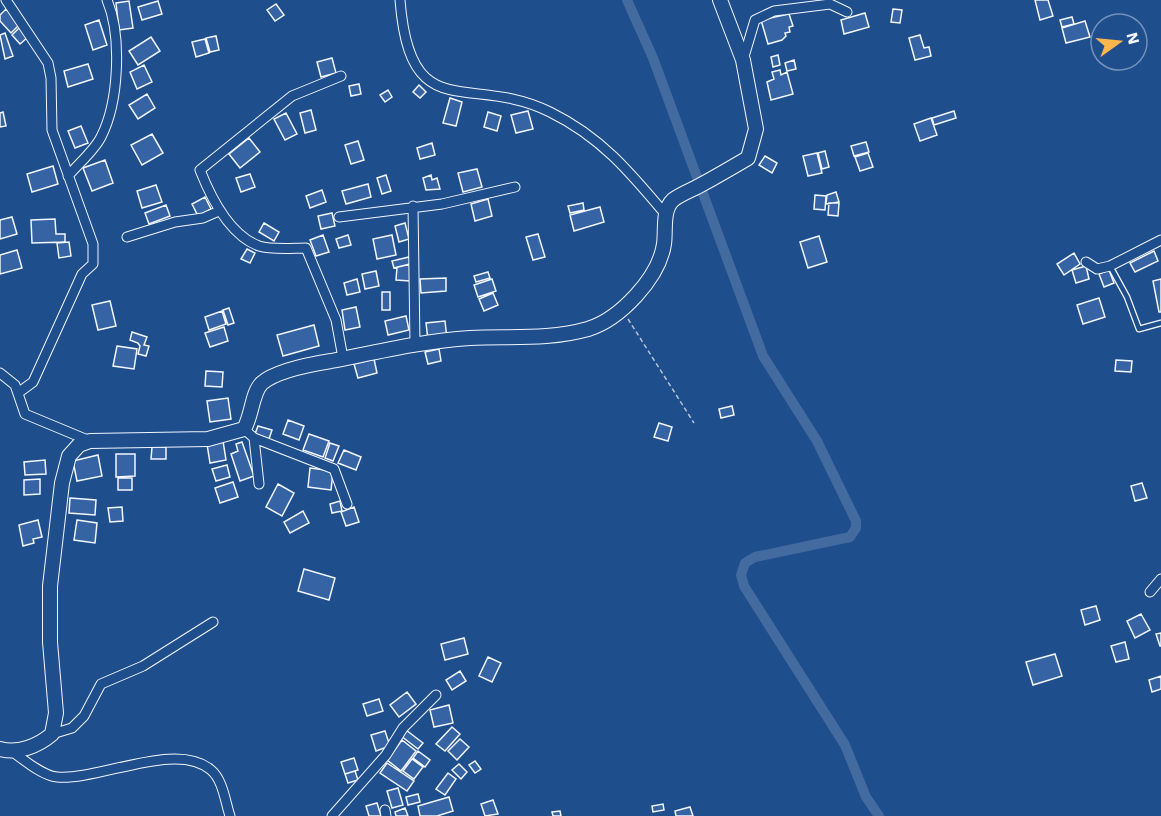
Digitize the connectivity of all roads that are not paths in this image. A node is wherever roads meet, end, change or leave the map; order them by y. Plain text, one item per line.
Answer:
1 (6, 0) edge
2 (107, 0) edge
3 (400, 0) edge
4 (720, 0) edge
5 (847, 12) dead end
6 (743, 60) junction
7 (341, 76) dead end
8 (68, 176) junction
9 (515, 187) dead end
10 (413, 206) junction
11 (219, 211) junction
12 (666, 215) junction
13 (339, 217) dead end
14 (127, 237) dead end
15 (1161, 240) edge
16 (1086, 262) dead end
17 (1110, 266) junction
18 (1161, 323) edge
19 (415, 344) junction
20 (343, 358) junction
21 (0, 373) edge
22 (18, 393) junction
23 (249, 433) junction
24 (90, 441) junction
25 (259, 484) dead end
26 (347, 504) dead end
27 (1161, 579) edge
28 (1150, 592) dead end
29 (213, 622) dead end
30 (436, 695) dead end
31 (52, 734) junction
32 (6, 751) edge
33 (230, 816) edge
34 (332, 816) edge

1 - 8 street
2 - 8 street
3 - 12 street
4 - 6 street
5 - 6 street
6 - 12 street
7 - 11 street
8 - 22 street
9 - 10 street
10 - 13 street
10 - 19 street
11 - 14 street
11 - 20 street
12 - 19 street
15 - 17 street
16 - 17 street
17 - 18 lane
19 - 20 street
20 - 23 street
21 - 22 street
22 - 24 street
23 - 24 street
23 - 25 street
23 - 26 street
24 - 31 street
27 - 28 street
29 - 31 street
30 - 34 street
31 - 32 street
32 - 33 street

